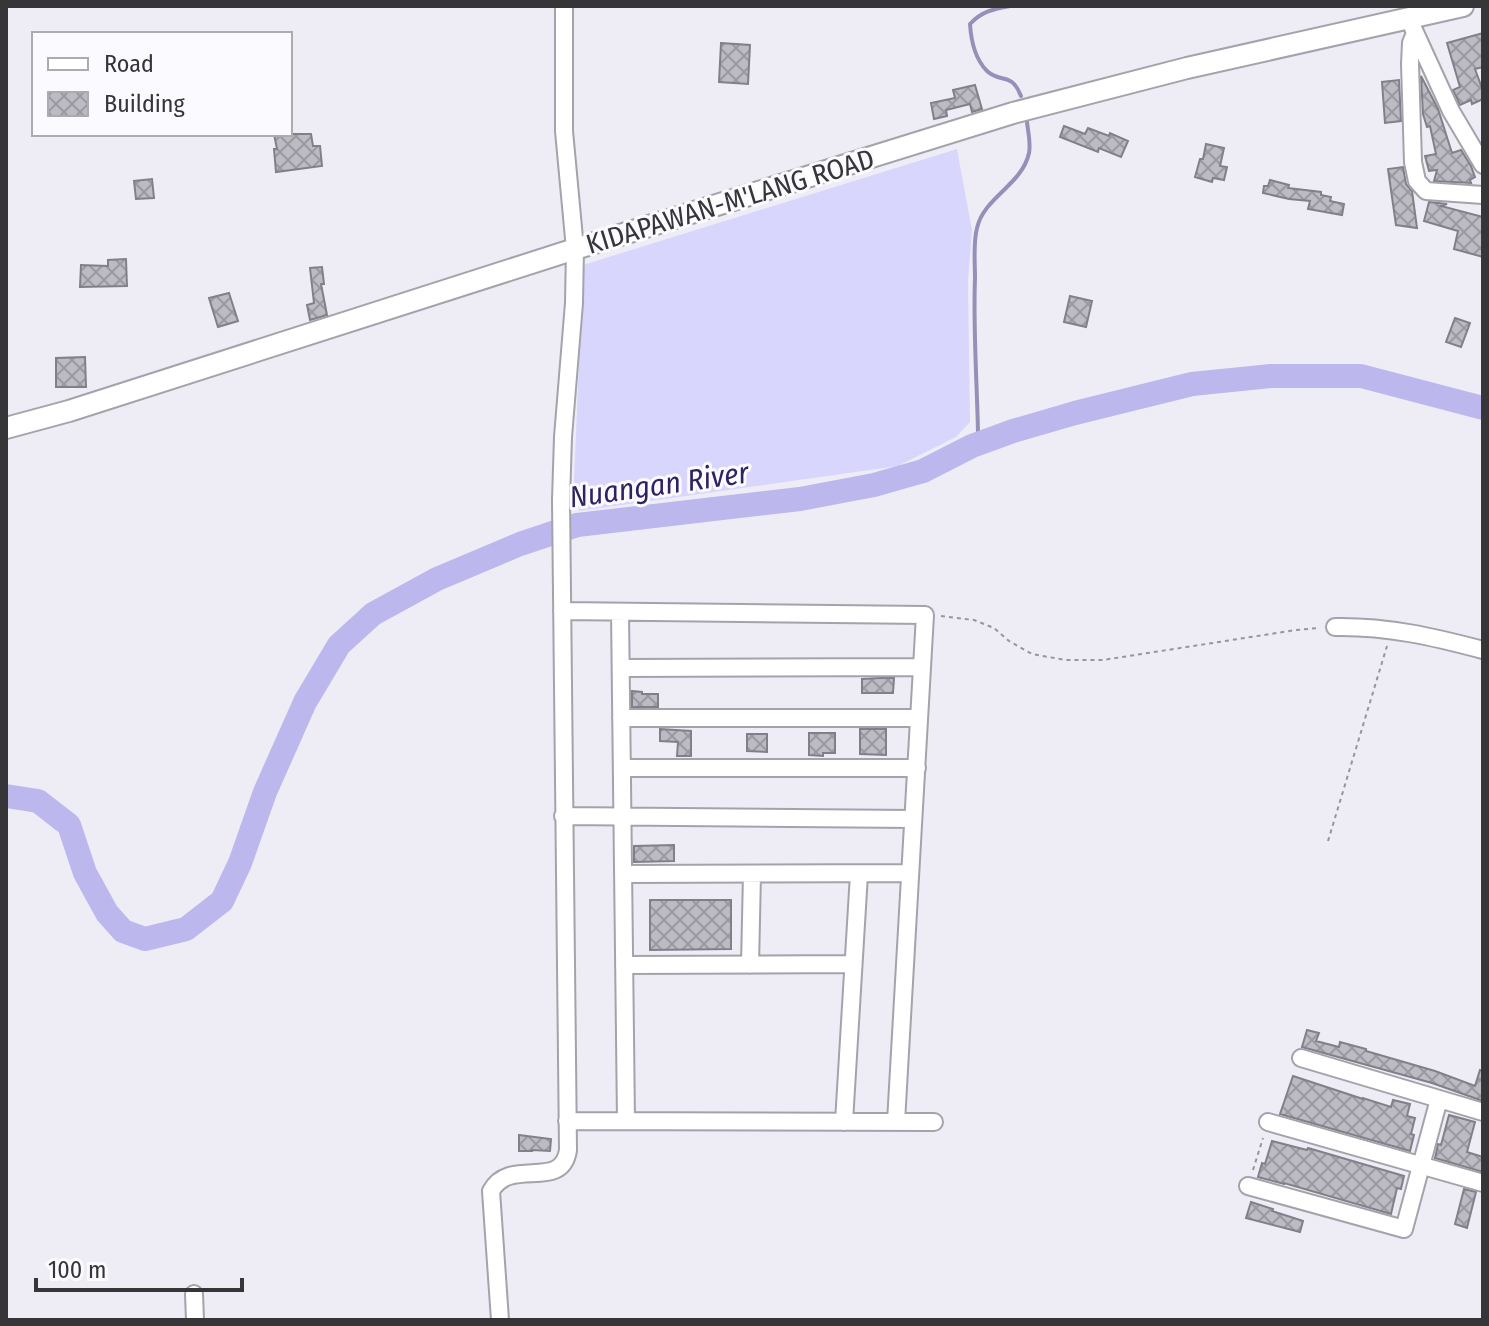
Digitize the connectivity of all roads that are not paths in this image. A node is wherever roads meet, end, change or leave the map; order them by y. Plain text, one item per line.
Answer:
1 (564, 6) edge
2 (1463, 6) edge
3 (1412, 25) junction
4 (1483, 165) edge
5 (1483, 195) edge
6 (575, 249) junction
7 (6, 428) edge
8 (562, 611) junction
9 (620, 612) junction
10 (1335, 627) road end
11 (1483, 650) edge
12 (922, 667) junction
13 (621, 668) junction
14 (621, 718) junction
15 (919, 718) junction
16 (622, 768) junction
17 (917, 768) junction
18 (563, 816) junction
19 (622, 817) junction
20 (913, 819) junction
21 (910, 873) junction
22 (623, 874) junction
23 (752, 874) junction
24 (859, 874) junction
25 (853, 964) junction
26 (624, 965) junction
27 (750, 965) junction
28 (1301, 1058) dead end
29 (1439, 1099) junction
30 (1483, 1112) edge
31 (567, 1121) junction
32 (626, 1121) junction
33 (844, 1122) junction
34 (896, 1122) junction
35 (934, 1122) dead end
36 (1268, 1122) road end
37 (1421, 1165) junction
38 (1483, 1183) edge
39 (1248, 1186) road end
40 (194, 1294) dead end
41 (195, 1320) edge
42 (500, 1320) edge

1 - 6 street
2 - 3 main road, KIDAPAWAN-M'LANG ROAD
3 - 4 street
3 - 5 street
3 - 6 main road, KIDAPAWAN-M'LANG ROAD
6 - 7 main road, KIDAPAWAN-M'LANG ROAD
6 - 8 street
8 - 9 street
8 - 18 street
9 - 12 street
9 - 13 street
10 - 11 street
12 - 13 street
12 - 15 street
13 - 14 street
14 - 15 street
14 - 16 street
15 - 17 street
16 - 17 street
16 - 19 street
17 - 20 street
18 - 19 street
18 - 31 street
19 - 20 street
19 - 22 street
20 - 21 street
21 - 24 street
21 - 34 street
22 - 23 street
22 - 26 street
23 - 24 street
23 - 27 street
24 - 25 street
25 - 27 street
25 - 33 street
26 - 27 street
26 - 32 street
28 - 29 street
29 - 30 street
29 - 37 street
31 - 32 street
31 - 42 street
32 - 33 street
33 - 34 street
34 - 35 street
36 - 37 street
37 - 38 street
37 - 39 street
40 - 41 street

